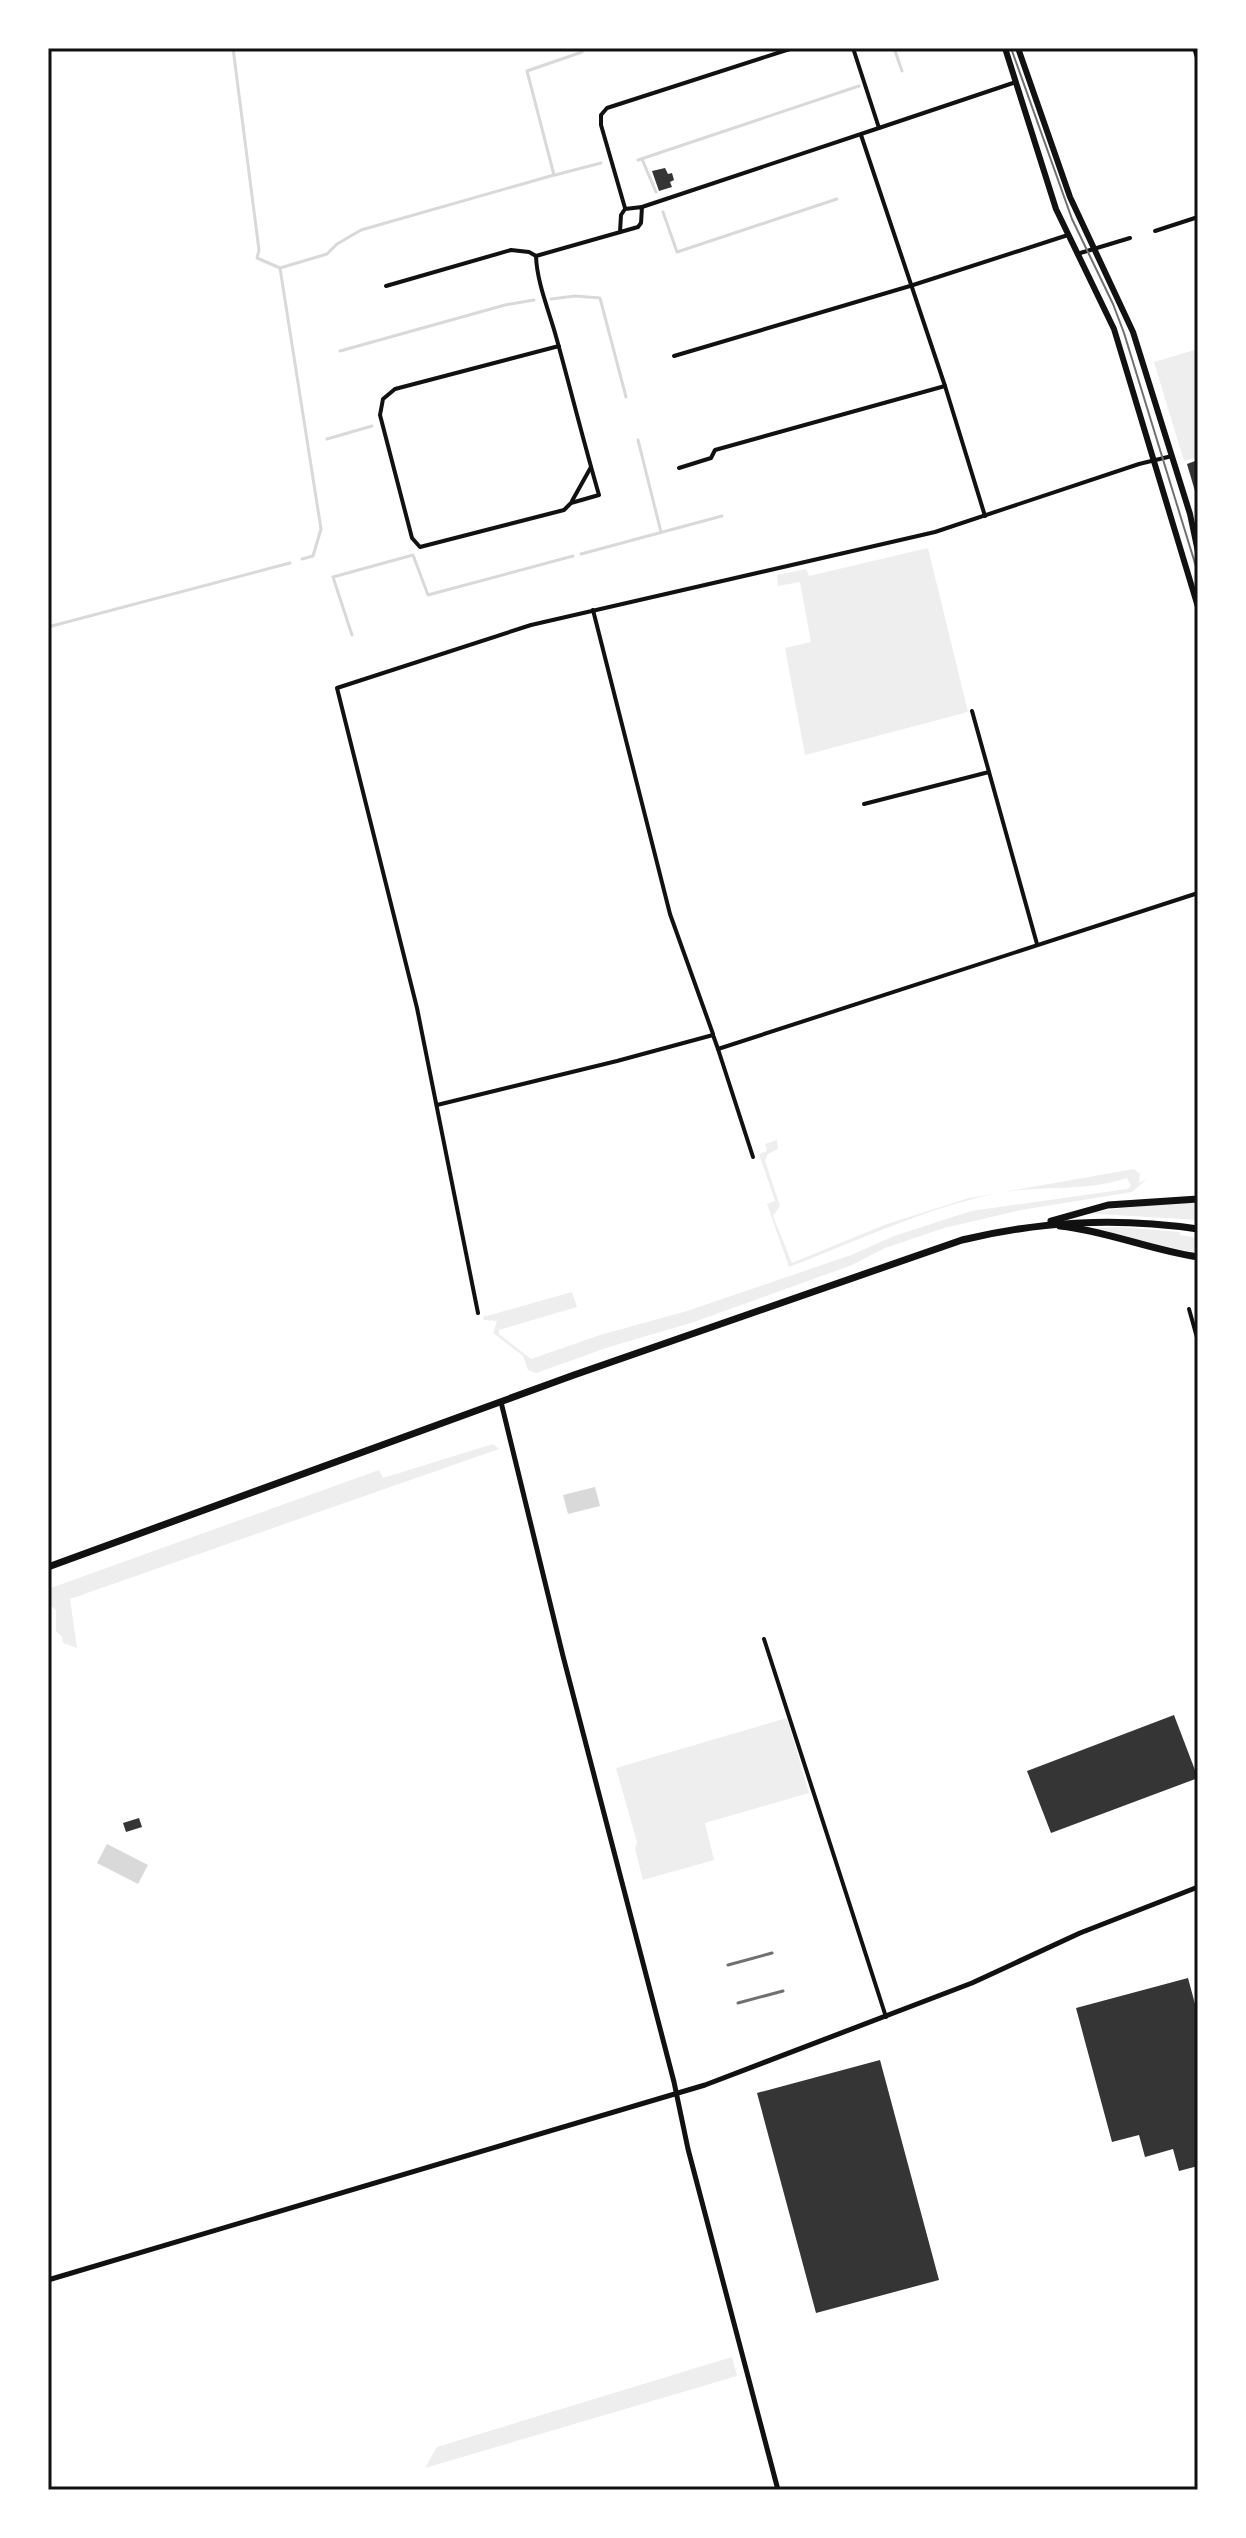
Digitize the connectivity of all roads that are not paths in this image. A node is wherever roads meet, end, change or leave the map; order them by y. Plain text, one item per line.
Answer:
1 (793, 48) edge
2 (853, 48) edge
3 (1005, 48) edge
4 (1018, 48) edge
5 (1194, 48) edge
6 (1198, 61) edge
7 (1016, 82) junction
8 (879, 128) junction
9 (861, 135) junction
10 (642, 207) junction
11 (625, 209) junction
12 (1198, 217) edge
13 (1155, 231) dead end
14 (620, 232) junction
15 (1068, 235) junction
16 (1130, 238) dead end
17 (1092, 250) junction
18 (1077, 254) junction
19 (536, 256) junction
20 (386, 286) dead end
21 (910, 286) junction
22 (559, 346) junction
23 (674, 356) dead end
24 (945, 386) junction
25 (1172, 456) junction
26 (1154, 461) junction
27 (591, 467) junction
28 (679, 468) dead end
29 (571, 503) junction
30 (986, 517) junction
31 (1198, 552) edge
32 (1198, 607) edge
33 (593, 610) junction
34 (972, 711) dead end
35 (989, 772) junction
36 (864, 804) dead end
37 (1198, 893) edge
38 (1037, 944) junction
39 (713, 1035) junction
40 (718, 1049) junction
41 (437, 1105) junction
42 (753, 1157) dead end
43 (1198, 1199) edge
44 (1042, 1224) junction
45 (1198, 1229) edge
46 (1198, 1257) edge
47 (1189, 1309) dead end
48 (478, 1313) dead end
49 (1198, 1341) edge
50 (501, 1402) junction
51 (48, 1567) edge
52 (764, 1639) dead end
53 (1198, 1887) edge
54 (886, 2017) junction
55 (675, 2094) junction
56 (48, 2280) edge
57 (778, 2490) edge

1 - 11 street
2 - 8 street
3 - 7 main road
4 - 17 main road
5 - 6 street
7 - 8 street
7 - 15 main road
8 - 9 street
9 - 10 street
9 - 21 street
10 - 11 street
10 - 14 street
11 - 14 street
12 - 13 street
14 - 19 street
15 - 18 main road
15 - 21 street
16 - 17 street
17 - 18 street
17 - 25 main road
18 - 26 main road
19 - 20 street
19 - 22 street
21 - 23 street
21 - 24 street
22 - 27 street
22 - 29 street
24 - 28 street
24 - 30 street
25 - 26 street
25 - 31 main road
26 - 30 street
26 - 32 main road
27 - 29 street
27 - 29 street
30 - 33 street
33 - 39 street
33 - 41 street
34 - 35 street
35 - 36 street
35 - 38 street
37 - 38 street
38 - 40 street
39 - 40 street
39 - 41 street
40 - 42 street
41 - 48 street
43 - 44 main road
44 - 45 main road
44 - 46 main road
44 - 50 main road
47 - 49 street
50 - 51 main road
50 - 55 street
52 - 54 street
53 - 54 street
54 - 55 street
55 - 56 street
55 - 57 street

